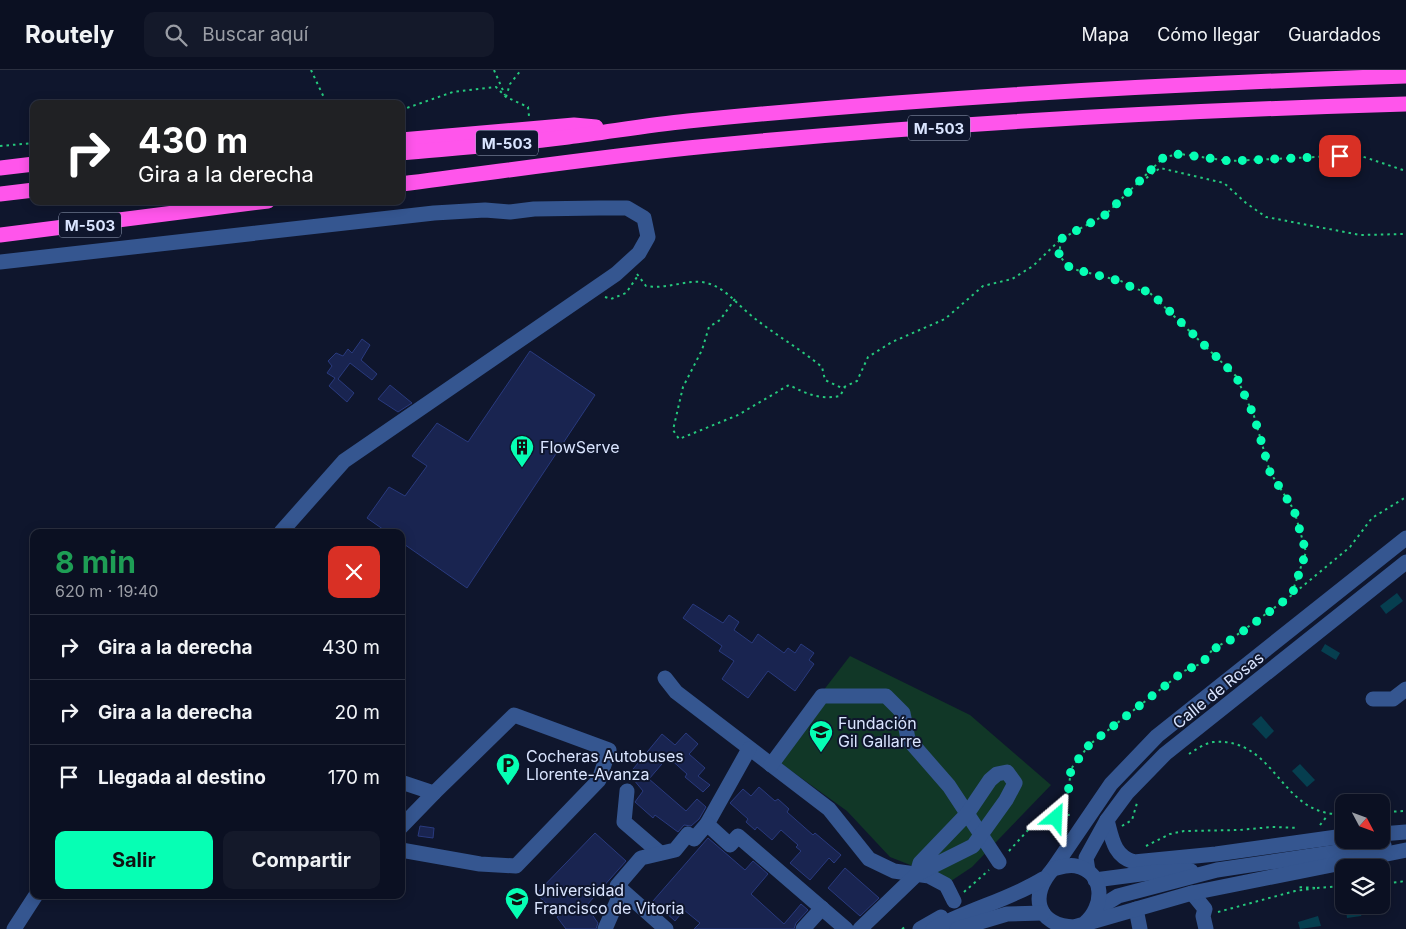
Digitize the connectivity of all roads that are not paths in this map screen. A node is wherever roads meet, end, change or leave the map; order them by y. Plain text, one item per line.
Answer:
1 (1406, 76) edge
2 (1406, 104) edge
3 (613, 129) junction
4 (405, 140) edge
5 (405, 153) edge
6 (30, 164) edge
7 (0, 168) edge
8 (405, 183) edge
9 (30, 190) edge
10 (0, 194) edge
11 (236, 205) edge
12 (0, 235) edge
13 (0, 262) edge
14 (284, 529) edge
15 (1406, 538) edge
16 (1406, 562) edge
17 (665, 678) dead end
18 (1406, 689) edge
19 (1373, 699) dead end
20 (749, 750) junction
21 (770, 765) junction
22 (405, 783) edge
23 (627, 791) dead end
24 (434, 793) junction
25 (967, 814) junction
26 (1107, 820) junction
27 (405, 823) edge
28 (707, 824) junction
29 (1406, 832) edge
30 (1390, 833) edge
31 (981, 836) junction
32 (1335, 837) edge
33 (1406, 842) edge
34 (1406, 850) edge
35 (405, 851) edge
36 (660, 854) junction
37 (999, 862) dead end
38 (1217, 870) junction
39 (917, 874) junction
40 (1048, 874) junction
41 (1092, 875) junction
42 (622, 890) junction
43 (1192, 893) junction
44 (33, 899) edge
45 (954, 901) dead end
46 (978, 907) junction
47 (822, 908) junction
48 (1097, 909) junction
49 (1136, 909) junction
50 (1049, 921) edge
51 (1205, 925) edge
52 (1080, 926) edge
53 (14, 929) edge
54 (605, 929) edge
55 (666, 929) edge
56 (803, 929) edge
57 (846, 929) edge
58 (860, 929) edge
59 (920, 929) edge
60 (933, 929) edge
61 (957, 929) edge
62 (1140, 929) edge

1 - 3 highway, M-503
2 - 8 highway, M-503
3 - 4 highway
3 - 5 highway, M-503
6 - 7 highway
9 - 10 highway
11 - 12 highway, M-503
13 - 14 street
15 - 40 street, Calle de Rosas
16 - 26 street, Calle de Rosas
17 - 20 street
18 - 19 street
20 - 21 street
20 - 28 street
21 - 25 street
21 - 39 street
22 - 24 street
23 - 36 street
24 - 27 street
24 - 35 street
25 - 31 street
25 - 31 street
25 - 39 street
26 - 32 street
26 - 41 street, Calle de Rosas
28 - 36 street
28 - 47 street
29 - 30 street
31 - 37 street
31 - 39 street
33 - 38 street
34 - 43 street
36 - 42 street
38 - 41 street
38 - 48 street
39 - 45 street
39 - 58 street
40 - 41 street
40 - 46 street
40 - 50 street
41 - 48 street
42 - 54 street
42 - 55 street
43 - 49 street
43 - 51 street
44 - 53 street
46 - 59 street
46 - 60 street
47 - 56 street
47 - 57 street
48 - 52 street
49 - 52 street
49 - 62 street
50 - 52 street
50 - 61 street

